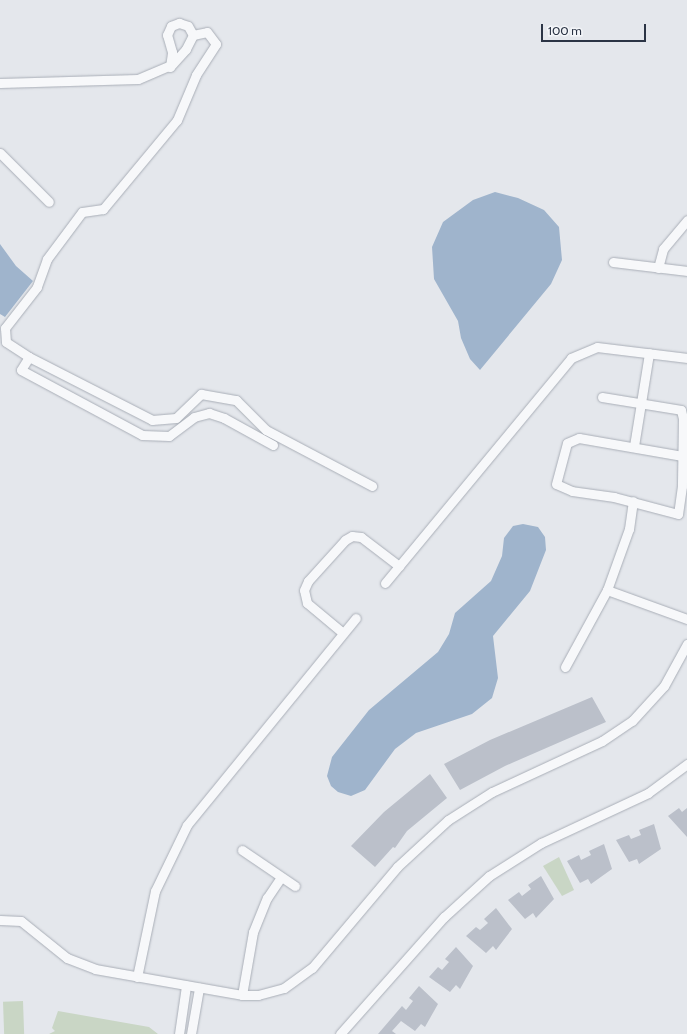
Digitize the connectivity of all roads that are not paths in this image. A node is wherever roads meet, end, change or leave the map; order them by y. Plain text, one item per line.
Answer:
1 (193, 35) junction
2 (169, 66) junction
3 (0, 83) edge
4 (0, 153) edge
5 (49, 202) dead end
6 (687, 220) edge
7 (613, 262) dead end
8 (658, 268) junction
9 (687, 271) edge
10 (649, 353) junction
11 (29, 357) junction
12 (687, 358) edge
13 (602, 396) dead end
14 (641, 403) junction
15 (273, 445) dead end
16 (634, 446) junction
17 (682, 456) junction
18 (372, 486) dead end
19 (633, 501) junction
20 (682, 515) edge
21 (399, 566) junction
22 (385, 583) dead end
23 (607, 590) junction
24 (356, 618) dead end
25 (687, 619) edge
26 (344, 633) junction
27 (687, 644) edge
28 (565, 666) dead end
29 (687, 764) edge
30 (242, 850) dead end
31 (281, 877) junction
32 (295, 886) dead end
33 (0, 920) edge
34 (137, 977) junction
35 (186, 986) junction
36 (199, 988) junction
37 (242, 995) junction
38 (181, 1022) junction
39 (193, 1024) junction
40 (179, 1034) edge
41 (191, 1034) edge
42 (340, 1034) edge

1 - 2 street
1 - 2 street
1 - 11 street
2 - 3 street
4 - 5 street
6 - 8 street
7 - 8 street
8 - 9 street
10 - 12 street
10 - 14 street
10 - 21 street
11 - 15 street
11 - 18 street
13 - 14 street
14 - 16 street
14 - 17 street
16 - 17 street
16 - 19 street
17 - 20 street
19 - 20 street
19 - 23 street
21 - 22 street
21 - 26 street
23 - 25 street
23 - 28 street
24 - 26 street
26 - 34 street
27 - 37 street
29 - 42 street
30 - 31 street
31 - 32 street
31 - 37 street
33 - 34 street
34 - 35 street
35 - 36 street
35 - 38 street
36 - 37 street
36 - 39 street
38 - 39 street
38 - 40 street
39 - 41 street

